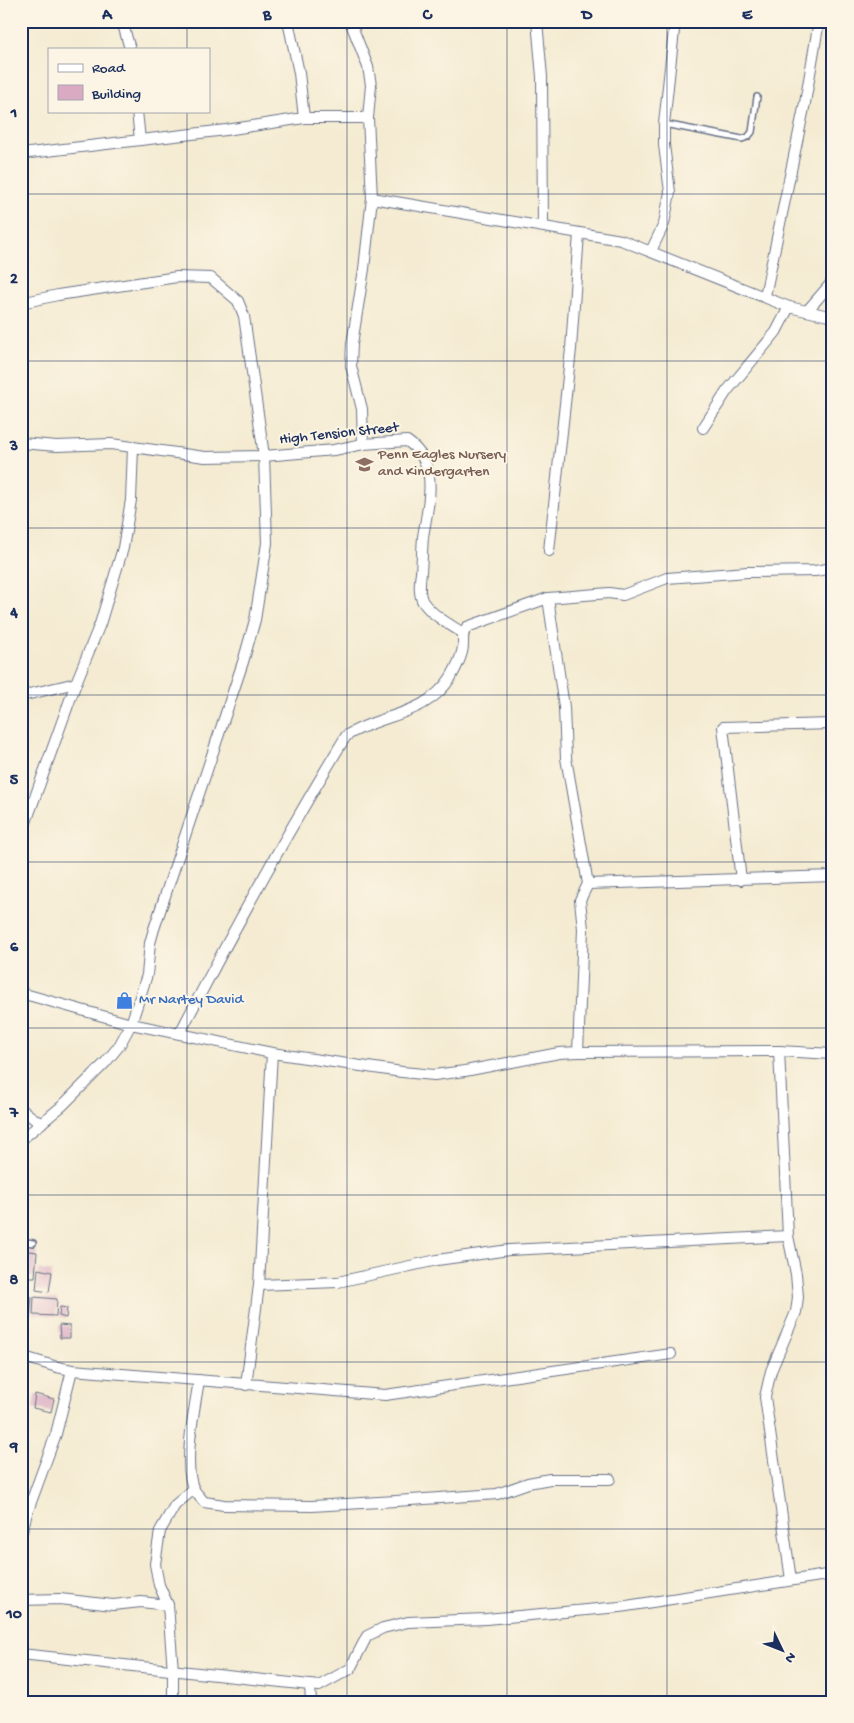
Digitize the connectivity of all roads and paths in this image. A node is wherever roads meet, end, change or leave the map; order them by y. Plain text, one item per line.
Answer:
1 (122, 21) edge
2 (288, 21) edge
3 (350, 21) edge
4 (537, 21) edge
5 (675, 21) edge
6 (819, 21) edge
7 (130, 48) edge
8 (757, 97) dead end
9 (137, 112) edge
10 (304, 118) junction
11 (368, 118) junction
12 (664, 124) junction
13 (140, 140) junction
14 (21, 154) edge
15 (372, 198) junction
16 (544, 226) junction
17 (579, 233) junction
18 (651, 251) junction
19 (833, 281) edge
20 (764, 296) junction
21 (21, 303) edge
22 (789, 307) junction
23 (807, 311) junction
24 (833, 317) edge
25 (703, 428) dead end
26 (21, 443) edge
27 (362, 444) junction
28 (133, 448) junction
29 (264, 456) junction
30 (550, 551) dead end
31 (833, 568) edge
32 (548, 598) junction
33 (462, 633) junction
34 (76, 683) junction
35 (21, 696) edge
36 (833, 724) edge
37 (21, 836) edge
38 (833, 876) edge
39 (741, 880) junction
40 (588, 884) junction
41 (21, 993) edge
42 (130, 1024) junction
43 (180, 1033) junction
44 (779, 1051) junction
45 (578, 1052) junction
46 (272, 1053) junction
47 (833, 1054) edge
48 (21, 1109) edge
49 (41, 1124) junction
50 (21, 1140) edge
51 (788, 1236) junction
52 (21, 1241) edge
53 (33, 1243) dead end
54 (259, 1285) junction
55 (671, 1354) dead end
56 (21, 1356) edge
57 (72, 1370) junction
58 (199, 1380) junction
59 (246, 1385) junction
60 (610, 1479) dead end
61 (194, 1490) junction
62 (21, 1535) edge
63 (833, 1574) edge
64 (791, 1580) junction
65 (21, 1600) edge
66 (168, 1605) junction
67 (21, 1654) edge
68 (174, 1671) junction
69 (310, 1686) junction
70 (173, 1702) edge
71 (311, 1702) edge

1 - 7 street
2 - 10 street
3 - 11 street
4 - 16 street
5 - 12 street
6 - 20 street
8 - 12 lane
9 - 13 street
10 - 11 street
10 - 13 street
11 - 15 street
12 - 18 street
13 - 14 street
15 - 16 street
15 - 27 street
16 - 17 street
17 - 18 street
17 - 30 street
18 - 20 street
19 - 23 street
20 - 22 street
21 - 29 street
22 - 23 street
22 - 25 street
23 - 24 street
26 - 28 street, High Tension Street
27 - 29 street, High Tension Street
27 - 33 street, High Tension Street
28 - 29 street, High Tension Street
28 - 34 street
29 - 42 street
31 - 32 street
32 - 33 street
32 - 40 street
33 - 43 street
34 - 35 street
34 - 37 street
36 - 39 street
38 - 39 street
39 - 40 street
40 - 45 street
41 - 42 street
42 - 43 street
42 - 49 street
43 - 46 street
44 - 45 street
44 - 47 street
44 - 51 street
45 - 46 street
46 - 54 street
48 - 49 street
49 - 50 street
51 - 54 street
51 - 64 street
52 - 53 lane
54 - 59 street
55 - 59 street
56 - 57 street
57 - 58 street
57 - 62 street
58 - 59 street
58 - 61 street
60 - 61 street
61 - 66 street
63 - 64 street
64 - 69 street
65 - 66 street
66 - 68 street
67 - 68 street
68 - 69 street
68 - 70 street
69 - 71 street

